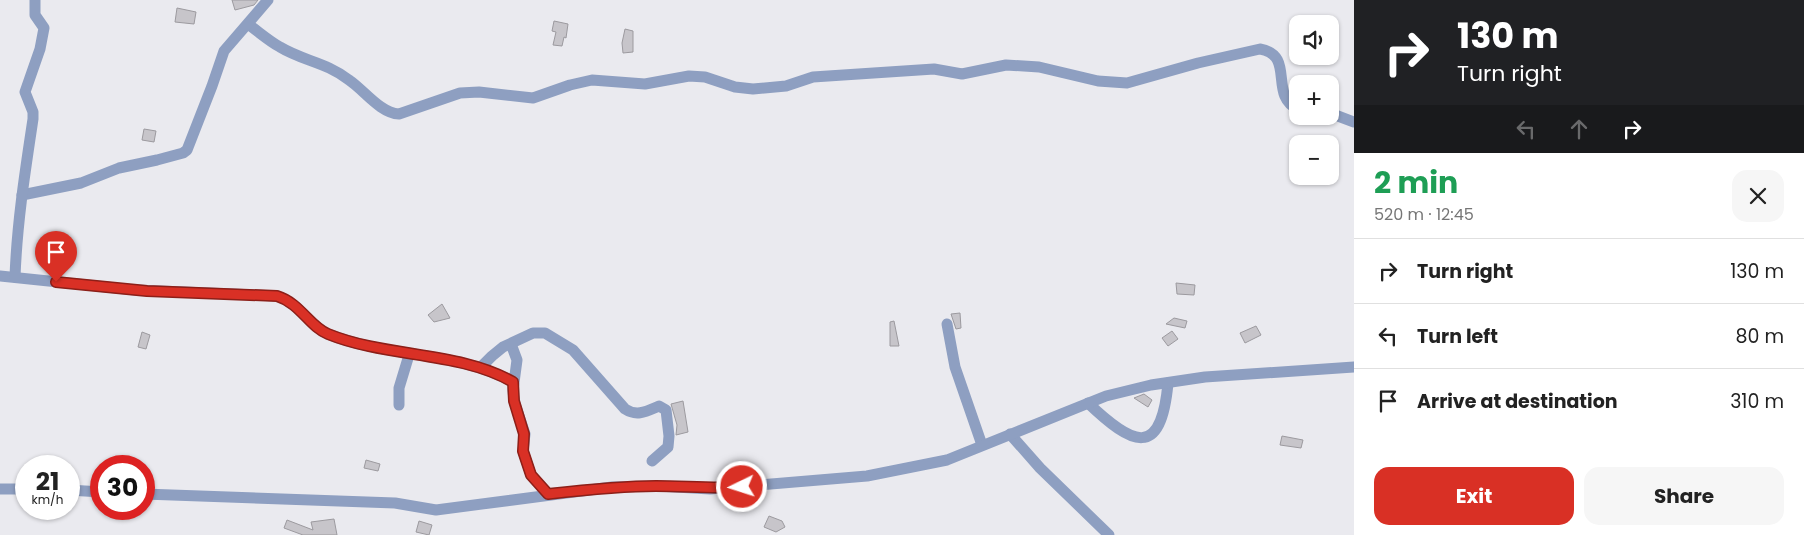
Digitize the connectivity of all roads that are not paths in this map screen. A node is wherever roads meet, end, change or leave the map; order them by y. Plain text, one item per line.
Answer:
1 (35, 0) edge
2 (268, 0) edge
3 (249, 25) junction
4 (1289, 104) edge
5 (1339, 116) edge
6 (1354, 122) edge
7 (22, 195) junction
8 (0, 276) edge
9 (15, 277) junction
10 (948, 324) dead end
11 (511, 344) junction
12 (409, 355) junction
13 (1354, 367) edge
14 (481, 368) junction
15 (513, 382) junction
16 (1168, 383) junction
17 (1088, 403) junction
18 (399, 405) dead end
19 (1010, 434) junction
20 (982, 445) junction
21 (652, 461) dead end
22 (0, 489) edge
23 (15, 489) edge
24 (155, 494) edge
25 (548, 494) junction
26 (1109, 535) edge

1 - 7 street
2 - 3 street
3 - 4 street
3 - 7 street
5 - 6 street
7 - 9 street
8 - 9 street
9 - 12 street
10 - 20 street
11 - 14 street
11 - 15 street
11 - 21 street
12 - 14 street
12 - 18 street
13 - 16 street
14 - 15 street
15 - 25 street
16 - 17 street
16 - 17 street
17 - 19 street
19 - 20 street
19 - 26 street
20 - 25 street
22 - 23 street
24 - 25 street

